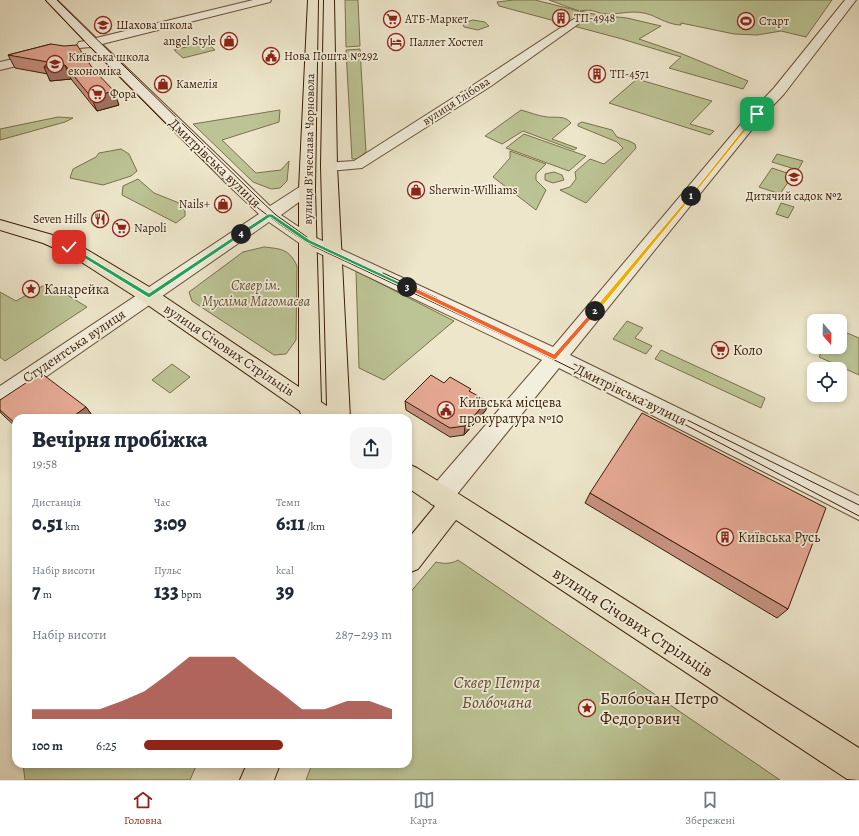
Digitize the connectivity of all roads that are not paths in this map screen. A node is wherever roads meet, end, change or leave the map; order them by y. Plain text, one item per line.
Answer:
1 (51, 0) edge
2 (266, 0) edge
3 (314, 0) edge
4 (329, 0) edge
5 (851, 0) edge
6 (577, 20) dead end
7 (93, 43) junction
8 (72, 48) edge
9 (51, 53) edge
10 (0, 66) edge
11 (328, 166) junction
12 (307, 189) junction
13 (270, 215) junction
14 (0, 225) edge
15 (308, 241) junction
16 (333, 253) junction
17 (149, 296) junction
18 (555, 357) junction
19 (0, 397) edge
20 (317, 414) edge
21 (339, 414) edge
22 (412, 478) edge
23 (446, 500) junction
24 (859, 509) edge
25 (412, 554) edge
26 (859, 767) edge
27 (262, 768) edge
28 (257, 780) edge

1 - 7 street, Дмитрівська вулиця
2 - 7 street
3 - 12 main road, вулиця Вʼячеслава Чорновола
4 - 11 main road, вулиця Вʼячеслава Чорновола
5 - 18 street
6 - 11 street, вулиця Глібова
7 - 8 street
7 - 13 street, Дмитрівська вулиця
9 - 10 street
11 - 16 main road, вулиця Вʼячеслава Чорновола
12 - 13 street
12 - 15 main road, вулиця Вʼячеслава Чорновола
13 - 15 street, Дмитрівська вулиця
13 - 17 street
14 - 17 main road, вулиця Січових Стрільців
15 - 16 street, Дмитрівська вулиця
15 - 20 main road, вулиця Вʼячеслава Чорновола
16 - 18 street, Дмитрівська вулиця
16 - 21 main road, вулиця Вʼячеслава Чорновола
17 - 19 street, Студентська вулиця
17 - 20 main road, вулиця Січових Стрільців
18 - 23 street
18 - 24 street, Дмитрівська вулиця
22 - 23 main road, вулиця Січових Стрільців
23 - 25 main road
23 - 26 main road, вулиця Січових Стрільців
27 - 28 main road

